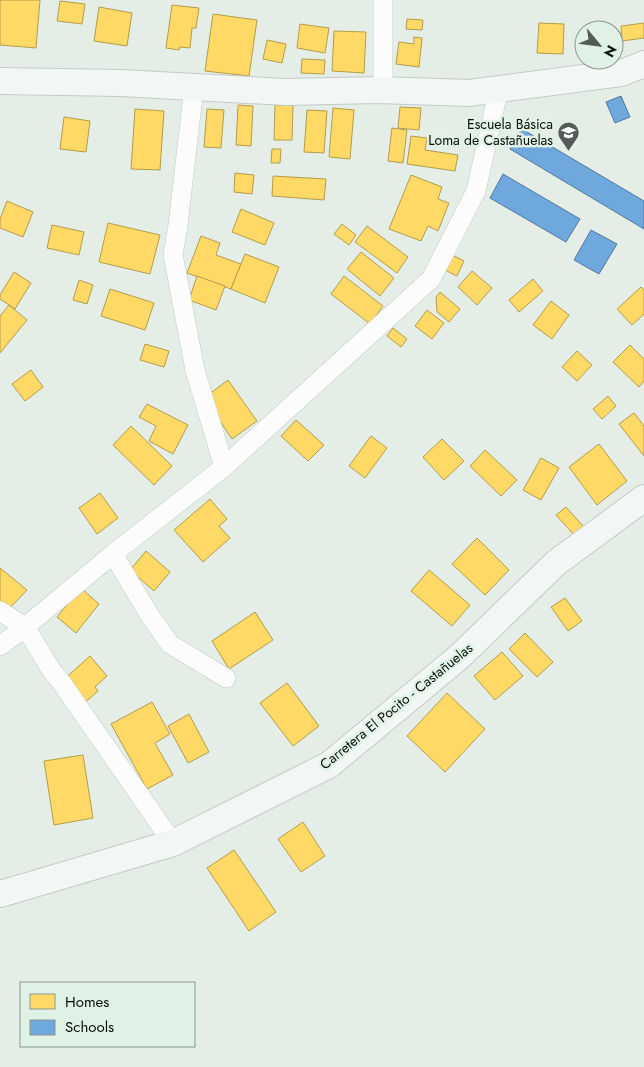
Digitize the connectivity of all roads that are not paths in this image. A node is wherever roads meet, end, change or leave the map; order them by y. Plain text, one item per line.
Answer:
1 (382, 0) edge
2 (644, 64) edge
3 (0, 81) edge
4 (194, 87) junction
5 (499, 88) junction
6 (384, 90) junction
7 (224, 467) junction
8 (644, 498) edge
9 (113, 554) junction
10 (0, 611) edge
11 (25, 627) junction
12 (0, 646) edge
13 (226, 678) dead end
14 (173, 844) junction
15 (0, 894) edge

1 - 6 street
2 - 5 main road
3 - 4 main road
4 - 6 main road
4 - 7 street
5 - 6 main road
5 - 7 street
7 - 9 street
8 - 14 main road, Carretera El Pocito - Castañuelas
9 - 11 street
9 - 13 street
10 - 11 street
11 - 12 street
11 - 14 street
14 - 15 main road, Carretera El Pocito - Castañuelas

